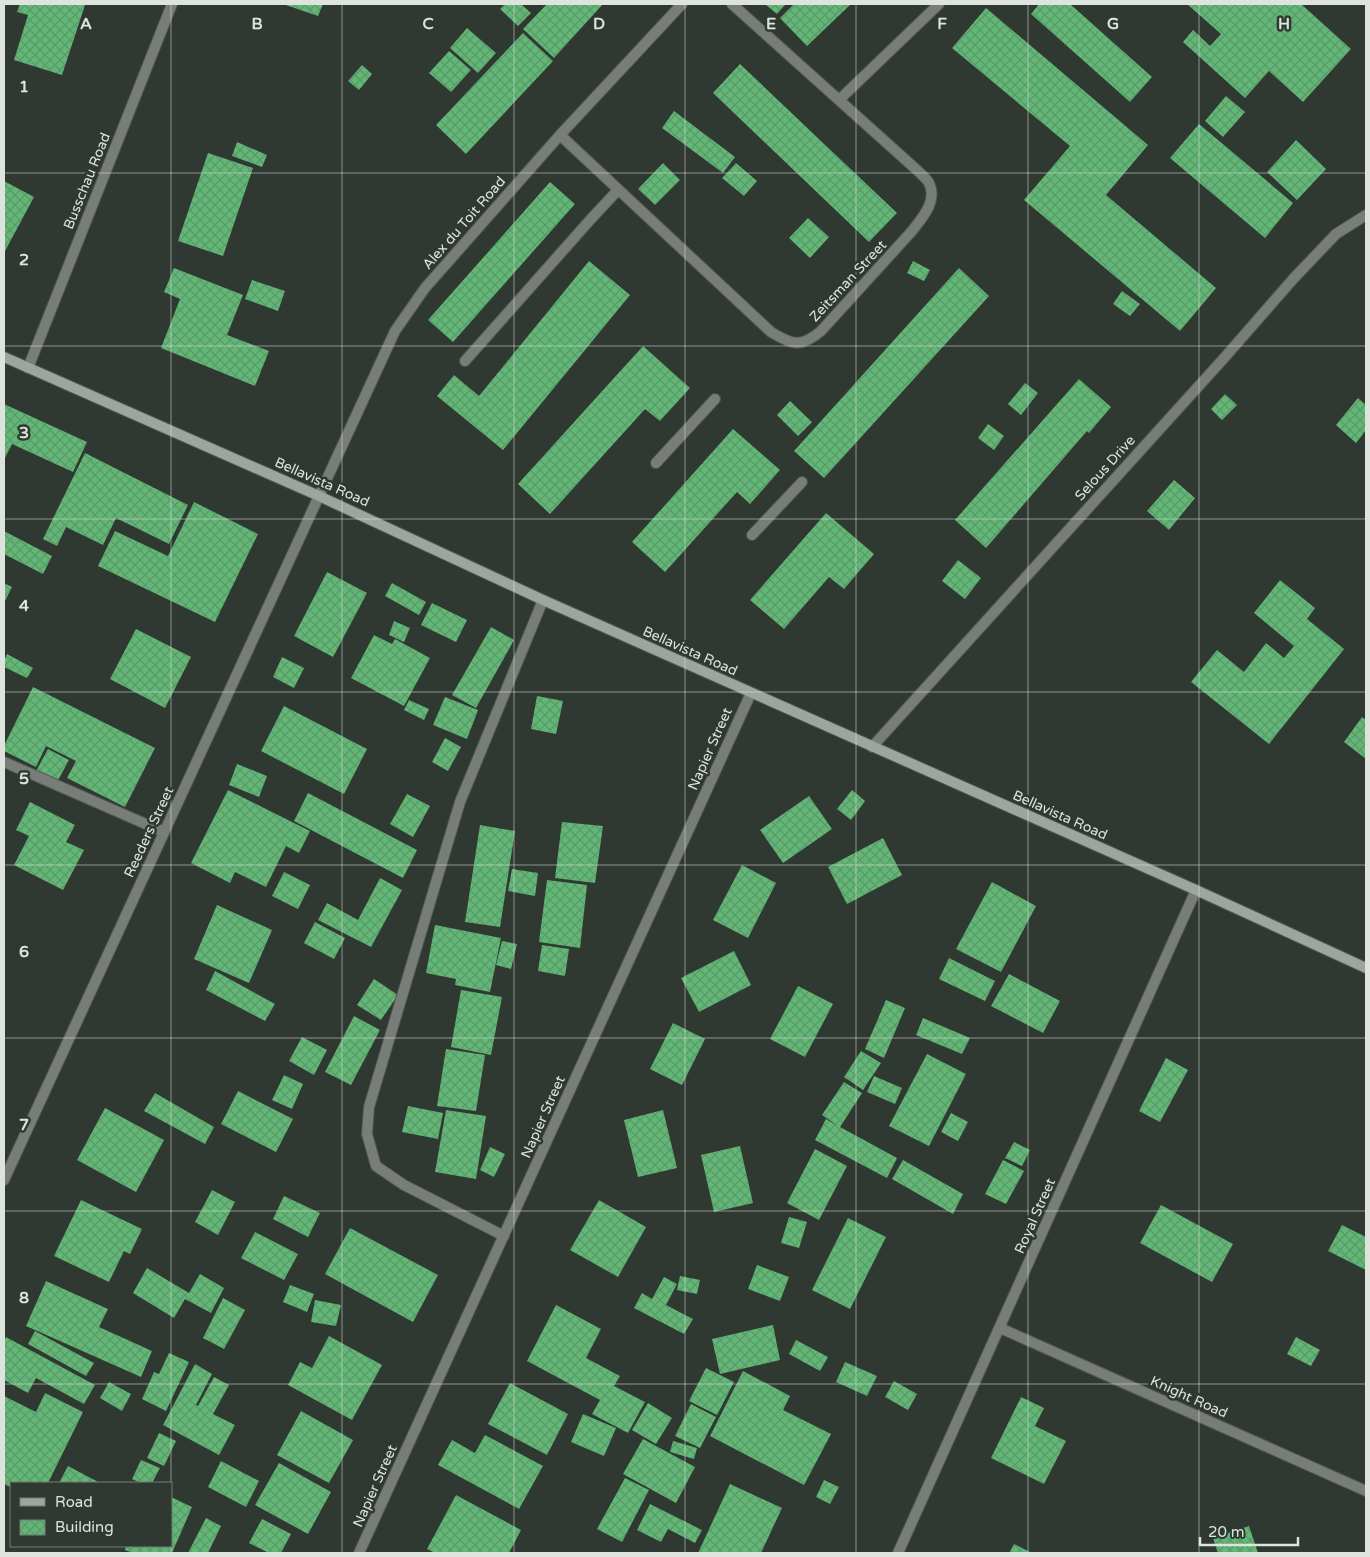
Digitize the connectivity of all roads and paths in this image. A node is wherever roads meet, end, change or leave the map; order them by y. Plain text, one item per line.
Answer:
1 (172, 4) edge
2 (682, 4) edge
3 (732, 4) edge
4 (939, 4) edge
5 (840, 99) junction
6 (560, 135) junction
7 (618, 190) junction
8 (1366, 216) edge
9 (4, 357) edge
10 (465, 361) dead end
11 (28, 368) junction
12 (715, 399) dead end
13 (656, 463) dead end
14 (802, 482) dead end
15 (319, 496) junction
16 (752, 535) dead end
17 (543, 600) junction
18 (751, 693) junction
19 (872, 747) junction
20 (4, 762) edge
21 (164, 832) junction
22 (1196, 890) junction
23 (1366, 968) edge
24 (4, 1180) edge
25 (504, 1236) junction
26 (1000, 1328) junction
27 (1366, 1491) edge
28 (360, 1553) edge
29 (898, 1553) edge

1 - 11 street, Busschau Road
2 - 6 street, Alex du Toit Road
3 - 5 street, Zeitsman Street
4 - 5 street
5 - 7 street, Zeitsman Street
6 - 7 street, Zeitsman Street
6 - 15 street, Alex du Toit Road
7 - 10 street
8 - 19 street, Selous Drive
9 - 11 street, Bellavista Road
11 - 15 street, Bellavista Road
12 - 13 street
14 - 16 street
15 - 17 street, Bellavista Road
15 - 21 street, Reeders Street
17 - 18 street, Bellavista Road
17 - 25 street
18 - 19 street, Bellavista Road
18 - 25 street, Napier Street
19 - 22 street, Bellavista Road
20 - 21 street
21 - 24 street, Reeders Street
22 - 23 street, Bellavista Road
22 - 26 street, Royal Street
25 - 28 street, Napier Street
26 - 27 street, Knight Road
26 - 29 street, Royal Street

